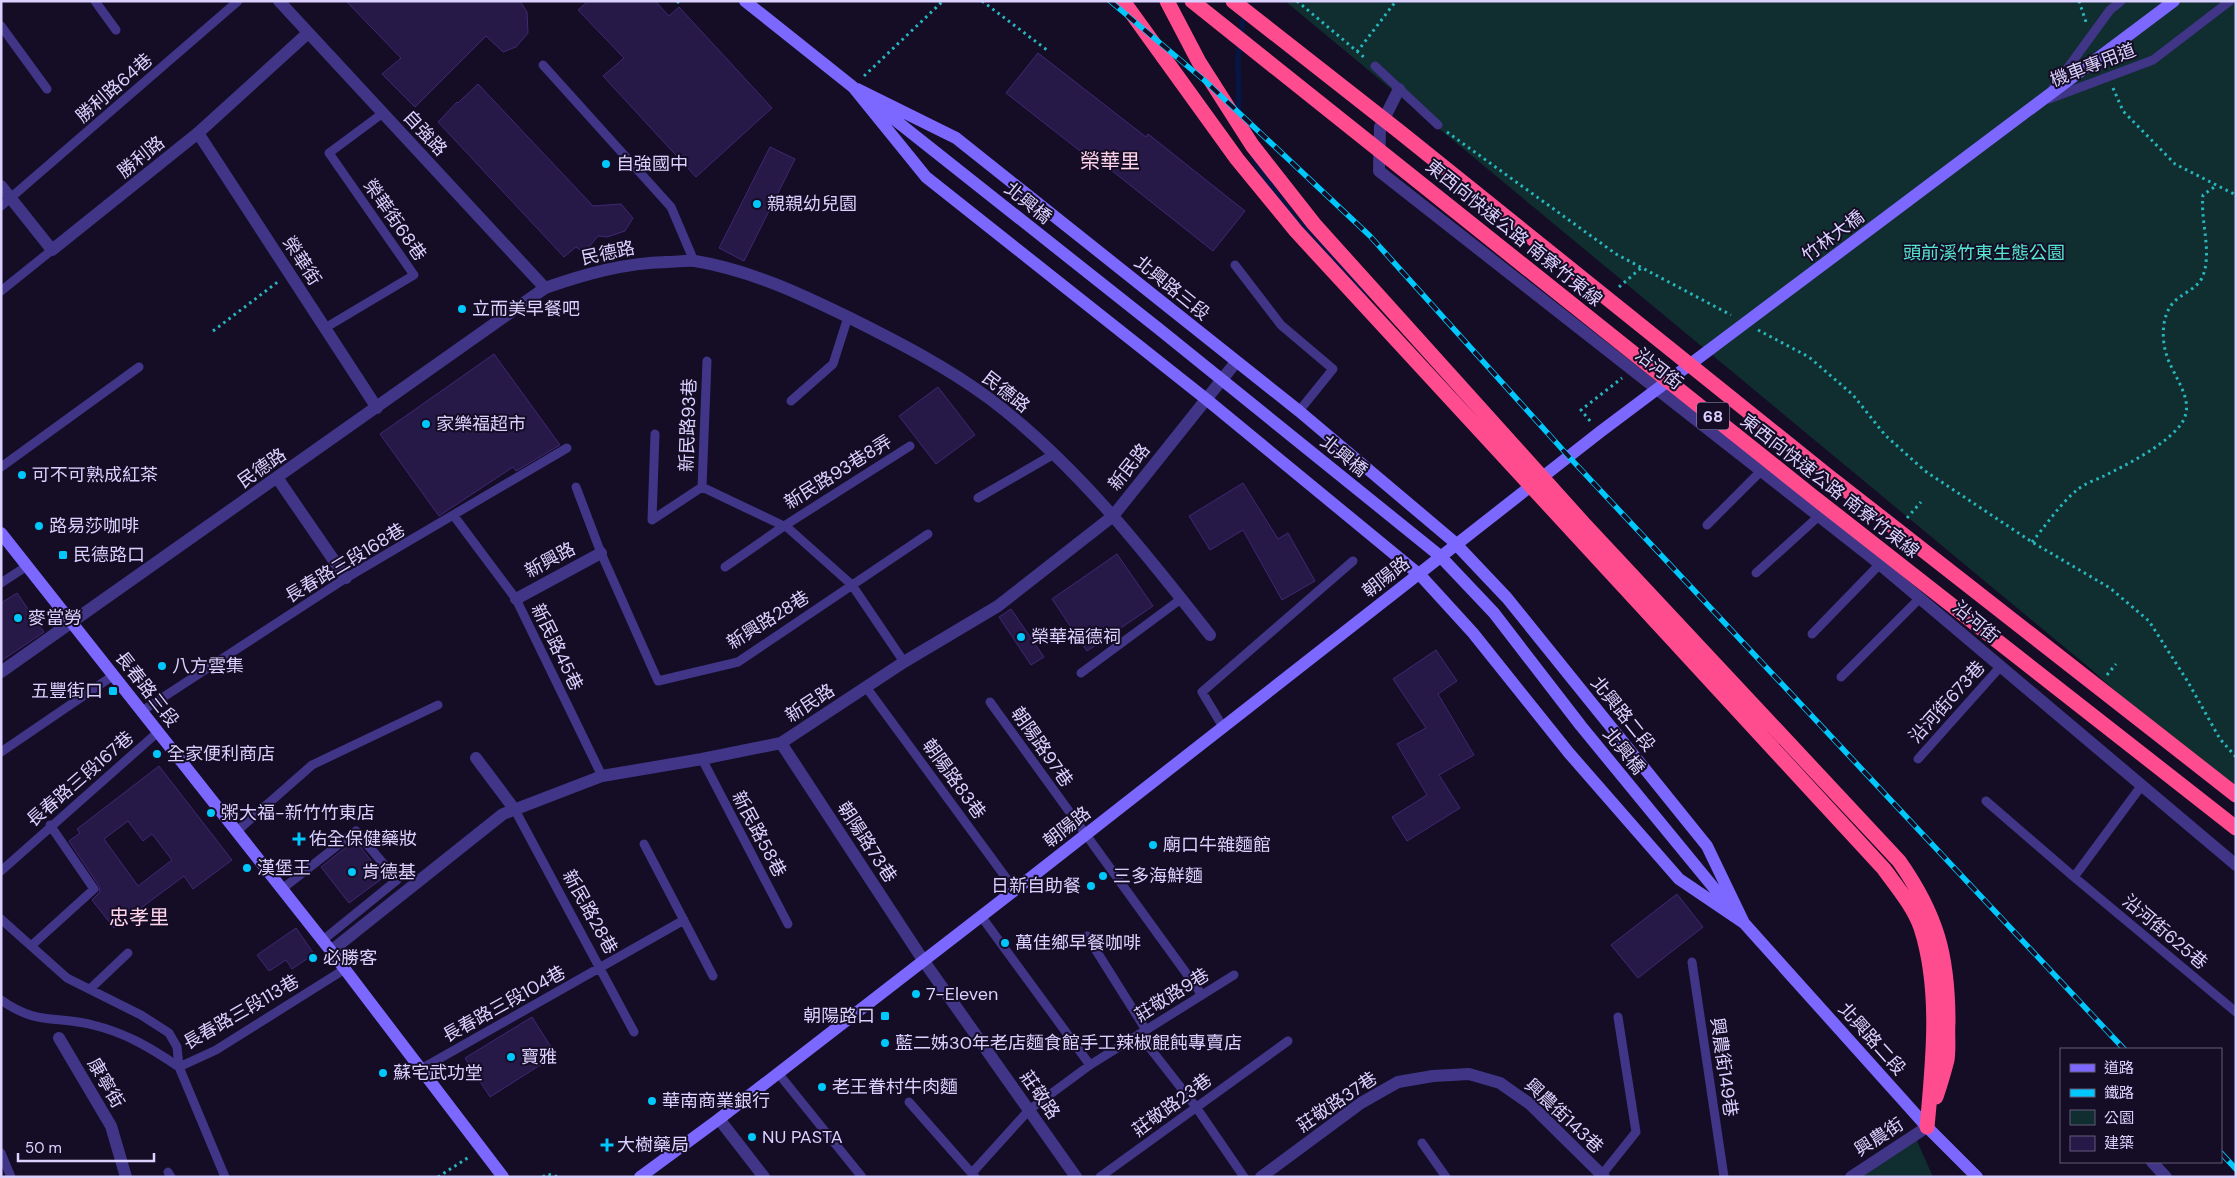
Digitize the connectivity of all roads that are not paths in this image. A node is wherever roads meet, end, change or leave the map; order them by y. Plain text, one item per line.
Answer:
1 (95, 1) edge
2 (238, 1) edge
3 (279, 1) edge
4 (746, 1) edge
5 (1123, 1) edge
6 (1167, 1) edge
7 (1192, 1) edge
8 (1233, 1) edge
9 (2121, 1) edge
10 (2174, 1) edge
11 (2230, 1) edge
12 (1, 26) edge
13 (116, 30) dead end
14 (308, 33) junction
15 (543, 65) dead end
16 (1375, 66) road end
17 (853, 87) junction
18 (1399, 88) junction
19 (47, 89) dead end
20 (2044, 101) junction
21 (383, 113) junction
22 (1438, 126) road end
23 (198, 133) junction
24 (1, 186) edge
25 (6, 203) edge
26 (52, 250) junction
27 (694, 261) junction
28 (1235, 265) dead end
29 (545, 288) junction
30 (1, 291) edge
31 (848, 317) junction
32 (325, 328) junction
33 (707, 361) dead end
34 (1236, 362) junction
35 (139, 367) dead end
36 (1206, 399) junction
37 (790, 401) dead end
38 (377, 408) junction
39 (1299, 411) junction
40 (654, 434) dead end
41 (910, 446) dead end
42 (568, 448) dead end
43 (1054, 454) junction
44 (1, 467) edge
45 (1761, 471) junction
46 (278, 479) junction
47 (576, 487) dead end
48 (702, 488) junction
49 (978, 498) dead end
50 (1513, 500) joint
51 (454, 516) junction
52 (1113, 516) junction
53 (1819, 516) junction
54 (1707, 525) dead end
55 (784, 526) junction
56 (1579, 528) junction
57 (1, 533) edge
58 (928, 534) dead end
59 (1453, 541) joint
60 (602, 553) junction
61 (1440, 556) junction
62 (1353, 561) dead end
63 (1880, 564) junction
64 (26, 566) junction
65 (725, 567) dead end
66 (1756, 572) dead end
67 (1420, 576) joint
68 (346, 578) junction
69 (1, 583) edge
70 (852, 585) junction
71 (1920, 598) junction
72 (516, 599) junction
73 (1181, 599) junction
74 (71, 622) junction
75 (1812, 634) dead end
76 (1210, 635) dead end
77 (904, 662) junction
78 (2001, 666) junction
79 (2, 669) edge
80 (1080, 673) dead end
81 (114, 676) junction
82 (1841, 677) dead end
83 (866, 687) junction
84 (990, 702) dead end
85 (438, 705) dead end
86 (142, 712) junction
87 (1223, 727) junction
88 (158, 732) junction
89 (781, 743) junction
90 (1, 752) edge
91 (476, 758) dead end
92 (702, 759) junction
93 (1918, 759) dead end
94 (602, 776) junction
95 (2142, 785) junction
96 (2236, 795) edge
97 (1986, 801) dead end
98 (515, 810) junction
99 (50, 825) junction
100 (2236, 828) edge
101 (237, 831) junction
102 (1085, 836) junction
103 (644, 844) dead end
104 (2236, 865) edge
105 (1, 871) edge
106 (2074, 877) junction
107 (282, 889) junction
108 (1015, 890) junction
109 (981, 916) junction
110 (1, 918) edge
111 (684, 920) junction
112 (1744, 923) junction
113 (788, 924) dead end
114 (1087, 936) dead end
115 (323, 940) junction
116 (31, 946) junction
117 (331, 951) junction
118 (128, 953) dead end
119 (923, 960) junction
120 (1692, 962) dead end
121 (602, 968) junction
122 (345, 969) junction
123 (1234, 975) dead end
124 (714, 976) dead end
125 (90, 989) junction
126 (1202, 995) junction
127 (1, 1000) edge
128 (2236, 1012) edge
129 (1618, 1017) dead end
130 (634, 1032) dead end
131 (1142, 1032) junction
132 (59, 1038) dead end
133 (1288, 1041) dead end
134 (1090, 1065) junction
135 (179, 1067) junction
136 (421, 1069) junction
137 (778, 1073) junction
138 (1500, 1083) joint
139 (909, 1102) dead end
140 (1196, 1107) junction
141 (1029, 1110) junction
142 (719, 1119) junction
143 (1927, 1127) junction
144 (1422, 1143) dead end
145 (1, 1154) edge
146 (2153, 1163) edge
147 (973, 1175) edge
148 (1602, 1176) edge
149 (10, 1177) edge
150 (126, 1177) edge
151 (224, 1177) edge
152 (503, 1177) edge
153 (640, 1177) edge
154 (764, 1177) edge
155 (862, 1177) edge
156 (1076, 1177) edge
157 (1100, 1177) edge
158 (1244, 1177) edge
159 (1261, 1177) edge
160 (1446, 1177) edge
161 (1724, 1177) edge
162 (1851, 1177) edge
163 (1977, 1177) edge
164 (2166, 1177) edge

1 - 13 lane
2 - 25 lane, 勝利路64巷
3 - 14 street, 自強路
4 - 17 street, 北興路三段
5 - 56 highway
6 - 56 highway
7 - 100 highway, 東西向快速公路 南寮竹東線 / 68
8 - 96 highway, 東西向快速公路 南寮竹東線 / 68
9 - 20 lane, 機車專用道
10 - 20 street, 竹林大橋
11 - 20 lane, 機車專用道
12 - 19 lane
14 - 21 street, 自強路
14 - 23 street, 勝利路
15 - 27 lane
16 - 18 lane
17 - 34 street, 北興路三段
17 - 36 street, 北興路三段
17 - 61 street, 北興橋
18 - 22 lane
18 - 45 street, 沿河街
20 - 50 street, 竹林大橋
21 - 29 street, 自強路
21 - 32 lane, 榮華街68巷
23 - 26 street, 勝利路
23 - 32 street, 榮華街
24 - 25 street
25 - 26 street
26 - 30 lane
27 - 29 street, 民德路
27 - 31 street, 民德路
28 - 39 lane
29 - 38 street, 民德路
31 - 37 lane
31 - 43 street, 民德路
32 - 38 street, 榮華街
33 - 48 lane, 新民路93巷
34 - 36 street, 新民路
34 - 39 street, 北興路三段
35 - 44 lane
36 - 52 street, 新民路
36 - 67 street, 北興路三段
38 - 46 street, 民德路
39 - 59 street, 北興路三段
40 - 48 lane
41 - 55 lane, 新民路93巷8弄
42 - 51 lane, 長春路三段168巷
43 - 49 lane
43 - 52 street, 民德路
45 - 53 street, 沿河街
45 - 54 lane
46 - 68 street
46 - 74 street, 民德路
47 - 60 lane
48 - 55 lane, 新民路93巷
50 - 61 street, 朝陽路
51 - 68 lane, 長春路三段168巷
51 - 72 lane, 新民路45巷
52 - 73 street, 民德路
52 - 77 street, 新民路
53 - 63 street, 沿河街
53 - 66 lane
55 - 65 lane, 新民路93巷8弄
55 - 70 lane, 新民路93巷
56 - 143 highway
57 - 64 street, 長春路三段
58 - 70 lane
59 - 112 street, 北興路二段
60 - 70 lane, 新興路28巷
60 - 72 street, 新興路
61 - 87 street, 朝陽路
61 - 112 street, 北興橋
62 - 87 lane
63 - 71 street, 沿河街
63 - 75 lane
64 - 69 lane
64 - 74 street, 長春路三段
67 - 112 street, 北興路二段
68 - 86 lane, 長春路三段168巷
70 - 77 lane, 新民路93巷
71 - 78 street, 沿河街
71 - 82 lane
72 - 94 lane, 新民路45巷
73 - 76 street, 民德路
73 - 80 lane
74 - 79 street, 民德路
74 - 81 street, 長春路三段
77 - 83 street, 新民路
78 - 93 lane, 沿河街673巷
78 - 95 street, 沿河街
81 - 86 street, 長春路三段
81 - 90 lane
83 - 89 street, 新民路
83 - 108 lane, 朝陽路83巷
84 - 102 lane, 朝陽路97巷
85 - 101 lane
86 - 88 street, 長春路三段
87 - 102 street, 朝陽路
88 - 99 lane, 長春路三段167巷
88 - 101 street, 長春路三段
89 - 92 street, 新民路
89 - 119 street, 朝陽路73巷
91 - 98 street
92 - 94 street, 新民路
92 - 113 lane, 新民路58巷
94 - 98 street, 新民路
95 - 104 street, 沿河街
95 - 106 lane
97 - 106 lane, 沿河街625巷
98 - 117 street, 新民路
98 - 121 lane, 新民路28巷
99 - 105 lane, 長春路三段167巷
99 - 116 lane
101 - 107 street, 長春路三段
102 - 108 street, 朝陽路
102 - 126 lane, 朝陽路97巷
103 - 111 lane
106 - 128 lane, 沿河街625巷
107 - 115 street, 長春路三段
107 - 115 lane
108 - 109 street, 朝陽路
109 - 119 street, 朝陽路
109 - 134 lane
110 - 116 lane, 長春路三段113巷
111 - 121 lane, 長春路三段104巷
111 - 124 lane
112 - 143 street, 北興路二段
114 - 131 lane
115 - 117 street, 長春路三段
116 - 125 lane, 長春路三段113巷
117 - 122 street, 長春路三段
118 - 125 lane
119 - 137 street, 朝陽路
119 - 141 street, 莊敬路
120 - 161 lane, 興農街149巷
121 - 130 lane, 新民路28巷
121 - 136 lane, 長春路三段104巷
122 - 135 lane, 長春路三段113巷
122 - 136 street, 長春路三段
123 - 126 lane, 莊敬路9巷
125 - 135 lane, 長春路三段113巷
126 - 131 lane, 莊敬路9巷
127 - 135 lane
129 - 148 lane
131 - 134 lane, 莊敬路9巷
131 - 140 lane
132 - 150 street, 康寧街
133 - 140 lane, 莊敬路23巷
134 - 141 lane, 莊敬路9巷
135 - 151 lane
136 - 152 street, 長春路三段
137 - 142 street, 朝陽路
137 - 155 lane
138 - 148 street, 興農街143巷
138 - 159 street, 莊敬路37巷
139 - 147 lane
140 - 157 lane, 莊敬路23巷
140 - 158 lane
141 - 147 lane, 莊敬路9巷
141 - 156 street, 莊敬路
142 - 153 street, 朝陽路
142 - 154 street
143 - 162 street, 興農街
143 - 163 street, 北興路二段
144 - 160 lane
145 - 149 lane
146 - 164 street

